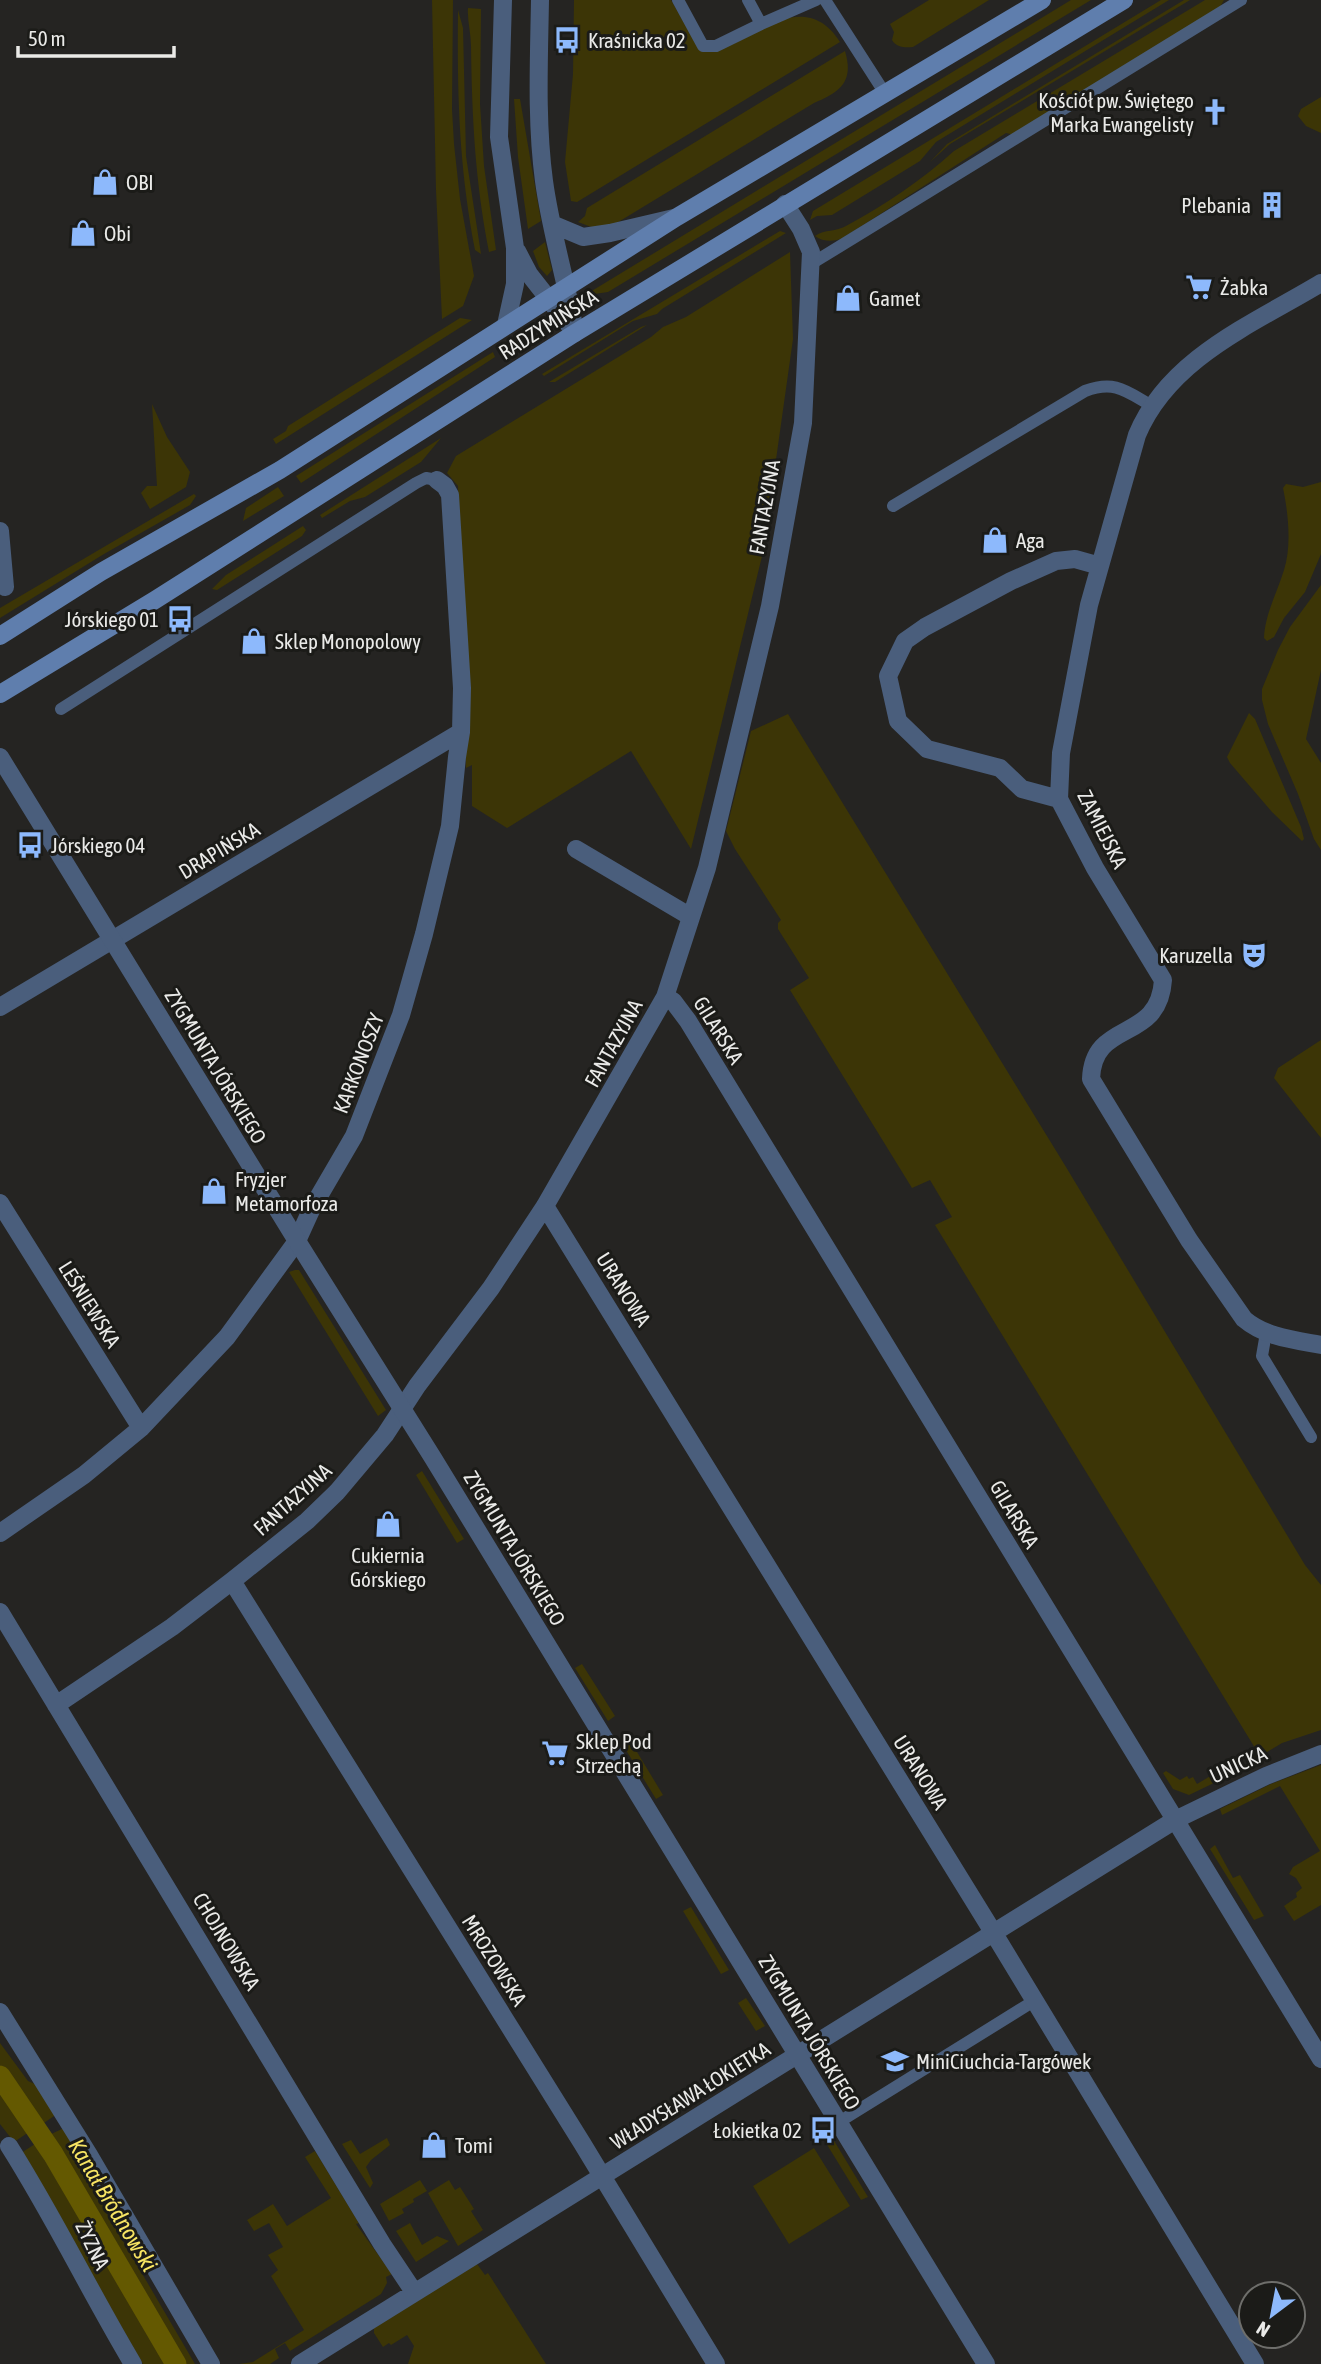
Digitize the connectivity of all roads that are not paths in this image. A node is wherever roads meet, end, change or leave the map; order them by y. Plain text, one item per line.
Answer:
1 (503, 0) edge
2 (540, 0) edge
3 (678, 0) edge
4 (748, 0) edge
5 (816, 0) edge
6 (825, 0) edge
7 (1042, 0) edge
8 (1124, 0) edge
9 (1241, 0) edge
10 (761, 24) junction
11 (886, 94) junction
12 (785, 204) junction
13 (677, 217) junction
14 (552, 224) junction
15 (515, 248) junction
16 (811, 264) junction
17 (1321, 283) edge
18 (568, 287) junction
19 (550, 299) junction
20 (506, 326) junction
21 (575, 333) junction
22 (1152, 406) junction
23 (437, 480) joint
24 (893, 506) dead end
25 (0, 531) edge
26 (1100, 566) junction
27 (2, 589) edge
28 (0, 636) edge
29 (0, 694) edge
30 (61, 709) dead end
31 (461, 732) junction
32 (0, 757) edge
33 (1059, 799) junction
34 (576, 849) dead end
35 (691, 917) junction
36 (113, 940) junction
37 (665, 997) junction
38 (0, 1007) edge
39 (0, 1203) edge
40 (545, 1206) junction
41 (297, 1241) junction
42 (1266, 1333) junction
43 (1321, 1345) edge
44 (401, 1410) junction
45 (141, 1429) junction
46 (1313, 1433) edge
47 (0, 1534) edge
48 (232, 1581) junction
49 (0, 1612) edge
50 (56, 1705) junction
51 (1321, 1754) edge
52 (1175, 1820) junction
53 (993, 1932) junction
54 (1034, 2001) junction
55 (0, 2012) edge
56 (797, 2055) junction
57 (1321, 2059) edge
58 (839, 2122) junction
59 (9, 2146) dead end
60 (602, 2177) junction
61 (414, 2292) junction
62 (133, 2364) edge
63 (211, 2364) edge
64 (300, 2364) edge
65 (716, 2364) edge
66 (986, 2364) edge
67 (1255, 2364) edge

1 - 15 street
2 - 14 street
3 - 10 lane
4 - 10 lane
5 - 10 lane
6 - 11 lane
7 - 11 main road, RADZYMIŃSKA
8 - 12 main road, RADZYMIŃSKA
9 - 16 lane
11 - 13 main road, RADZYMIŃSKA
12 - 16 street, FANTAZYJNA
12 - 21 main road, RADZYMIŃSKA
13 - 14 street
13 - 18 main road, RADZYMIŃSKA
14 - 18 street
15 - 19 street
15 - 20 street
16 - 35 street, FANTAZYJNA
17 - 22 street, ZAMIEJSKA
18 - 19 main road, RADZYMIŃSKA
18 - 21 street
19 - 20 main road, RADZYMIŃSKA
19 - 21 street
20 - 28 main road, RADZYMIŃSKA
21 - 29 main road, RADZYMIŃSKA
22 - 24 lane
22 - 26 street, ZAMIEJSKA
23 - 30 lane
23 - 31 street, KARKONOSZY
25 - 27 street
26 - 33 street, ZAMIEJSKA
26 - 33 street
31 - 36 street, DRAPIŃSKA
31 - 41 street, KARKONOSZY
32 - 36 street, ZYGMUNTA JÓRSKIEGO
33 - 42 street, ZAMIEJSKA
34 - 35 street
35 - 37 street, FANTAZYJNA
36 - 38 street, DRAPIŃSKA
36 - 41 street, ZYGMUNTA JÓRSKIEGO
37 - 40 street, FANTAZYJNA
37 - 52 street, GILARSKA
39 - 45 street, LEŚNIEWSKA
40 - 44 street, FANTAZYJNA
40 - 53 street, URANOWA
41 - 44 street, ZYGMUNTA JÓRSKIEGO
41 - 45 street, KARKONOSZY
42 - 43 street, ZAMIEJSKA
42 - 46 lane
44 - 48 street, FANTAZYJNA
44 - 56 street, ZYGMUNTA JÓRSKIEGO
45 - 47 street, KARKONOSZY
48 - 50 street, FANTAZYJNA
48 - 60 street, MROZOWSKA
49 - 50 street, CHOJNOWSKA
50 - 61 street, CHOJNOWSKA
51 - 52 street, UNICKA
52 - 53 street, WŁADYSŁAWA ŁOKIETKA
52 - 57 street, GILARSKA
53 - 54 street, URANOWA
53 - 56 street, WŁADYSŁAWA ŁOKIETKA
54 - 58 lane
54 - 67 street, URANOWA
55 - 63 street
56 - 58 street, ZYGMUNTA JÓRSKIEGO
56 - 60 street, WŁADYSŁAWA ŁOKIETKA
58 - 66 street, ZYGMUNTA JÓRSKIEGO
59 - 62 street, ŻYZNA
60 - 61 street, WŁADYSŁAWA ŁOKIETKA
60 - 65 street, MROZOWSKA
61 - 64 street, WŁADYSŁAWA ŁOKIETKA

